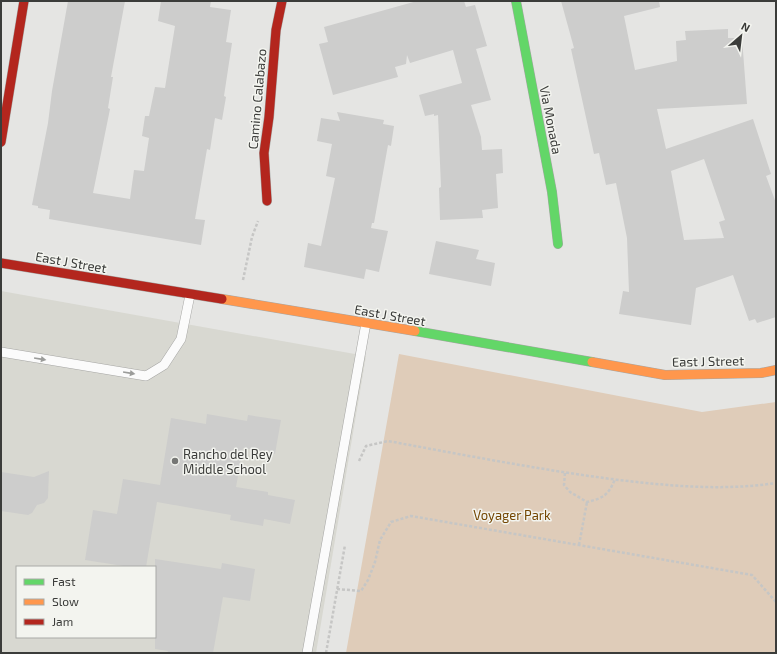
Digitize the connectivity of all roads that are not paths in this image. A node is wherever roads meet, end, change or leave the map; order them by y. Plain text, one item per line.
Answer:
1 (24, 1) edge
2 (282, 1) edge
3 (516, 1) edge
4 (1, 142) edge
5 (267, 201) road end
6 (558, 244) dead end
7 (1, 263) edge
8 (190, 295) junction
9 (366, 323) junction
10 (1, 352) edge
11 (776, 370) edge
12 (307, 653) edge

1 - 4 street
2 - 5 street, Camino Calabazo
3 - 6 street, Via Monada
7 - 8 street, East J Street
8 - 9 street, East J Street
10 -> 8 lane
9 - 11 street, East J Street
9 - 12 lane

